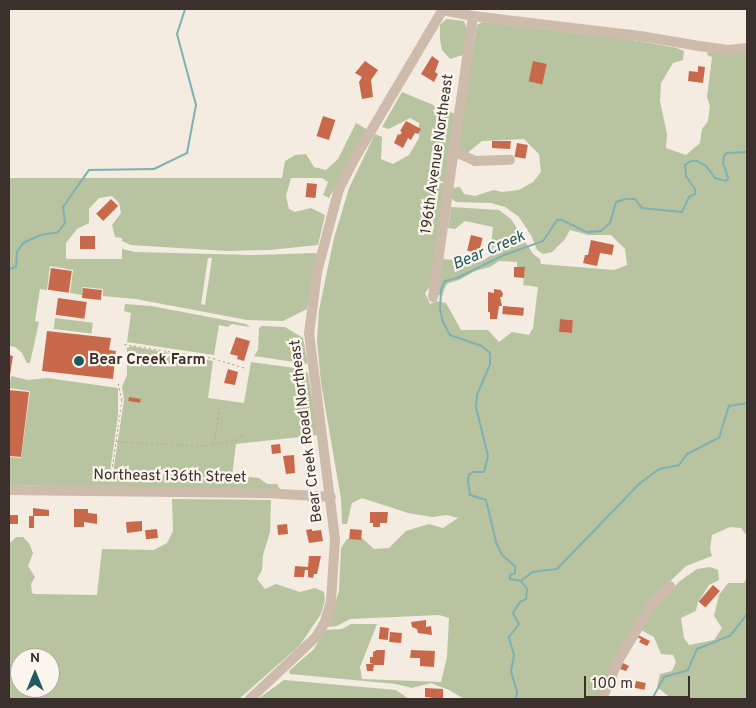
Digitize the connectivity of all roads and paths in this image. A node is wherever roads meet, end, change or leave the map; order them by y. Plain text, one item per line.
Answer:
1 (443, 9) edge
2 (473, 16) junction
3 (747, 48) edge
4 (453, 151) junction
5 (510, 160) dead end
6 (433, 297) dead end
7 (124, 344) dead end
8 (245, 368) dead end
9 (118, 383) dead end
10 (220, 407) dead end
11 (245, 433) dead end
12 (116, 440) junction
13 (214, 444) junction
14 (111, 476) dead end
15 (9, 490) edge
16 (331, 497) junction
17 (670, 586) dead end
18 (250, 699) edge
19 (602, 699) edge

1 - 2 street
1 - 16 street, Bear Creek Road Northeast
2 - 3 street
2 - 4 street, 196th Avenue Northeast
4 - 5 street
4 - 6 street, 196th Avenue Northeast
7 - 8 path
9 - 12 path
10 - 13 path
11 - 13 path
12 - 13 path
12 - 14 path
15 - 16 street, Northeast 136th Street
16 - 18 street, Bear Creek Road Northeast
17 - 19 street

